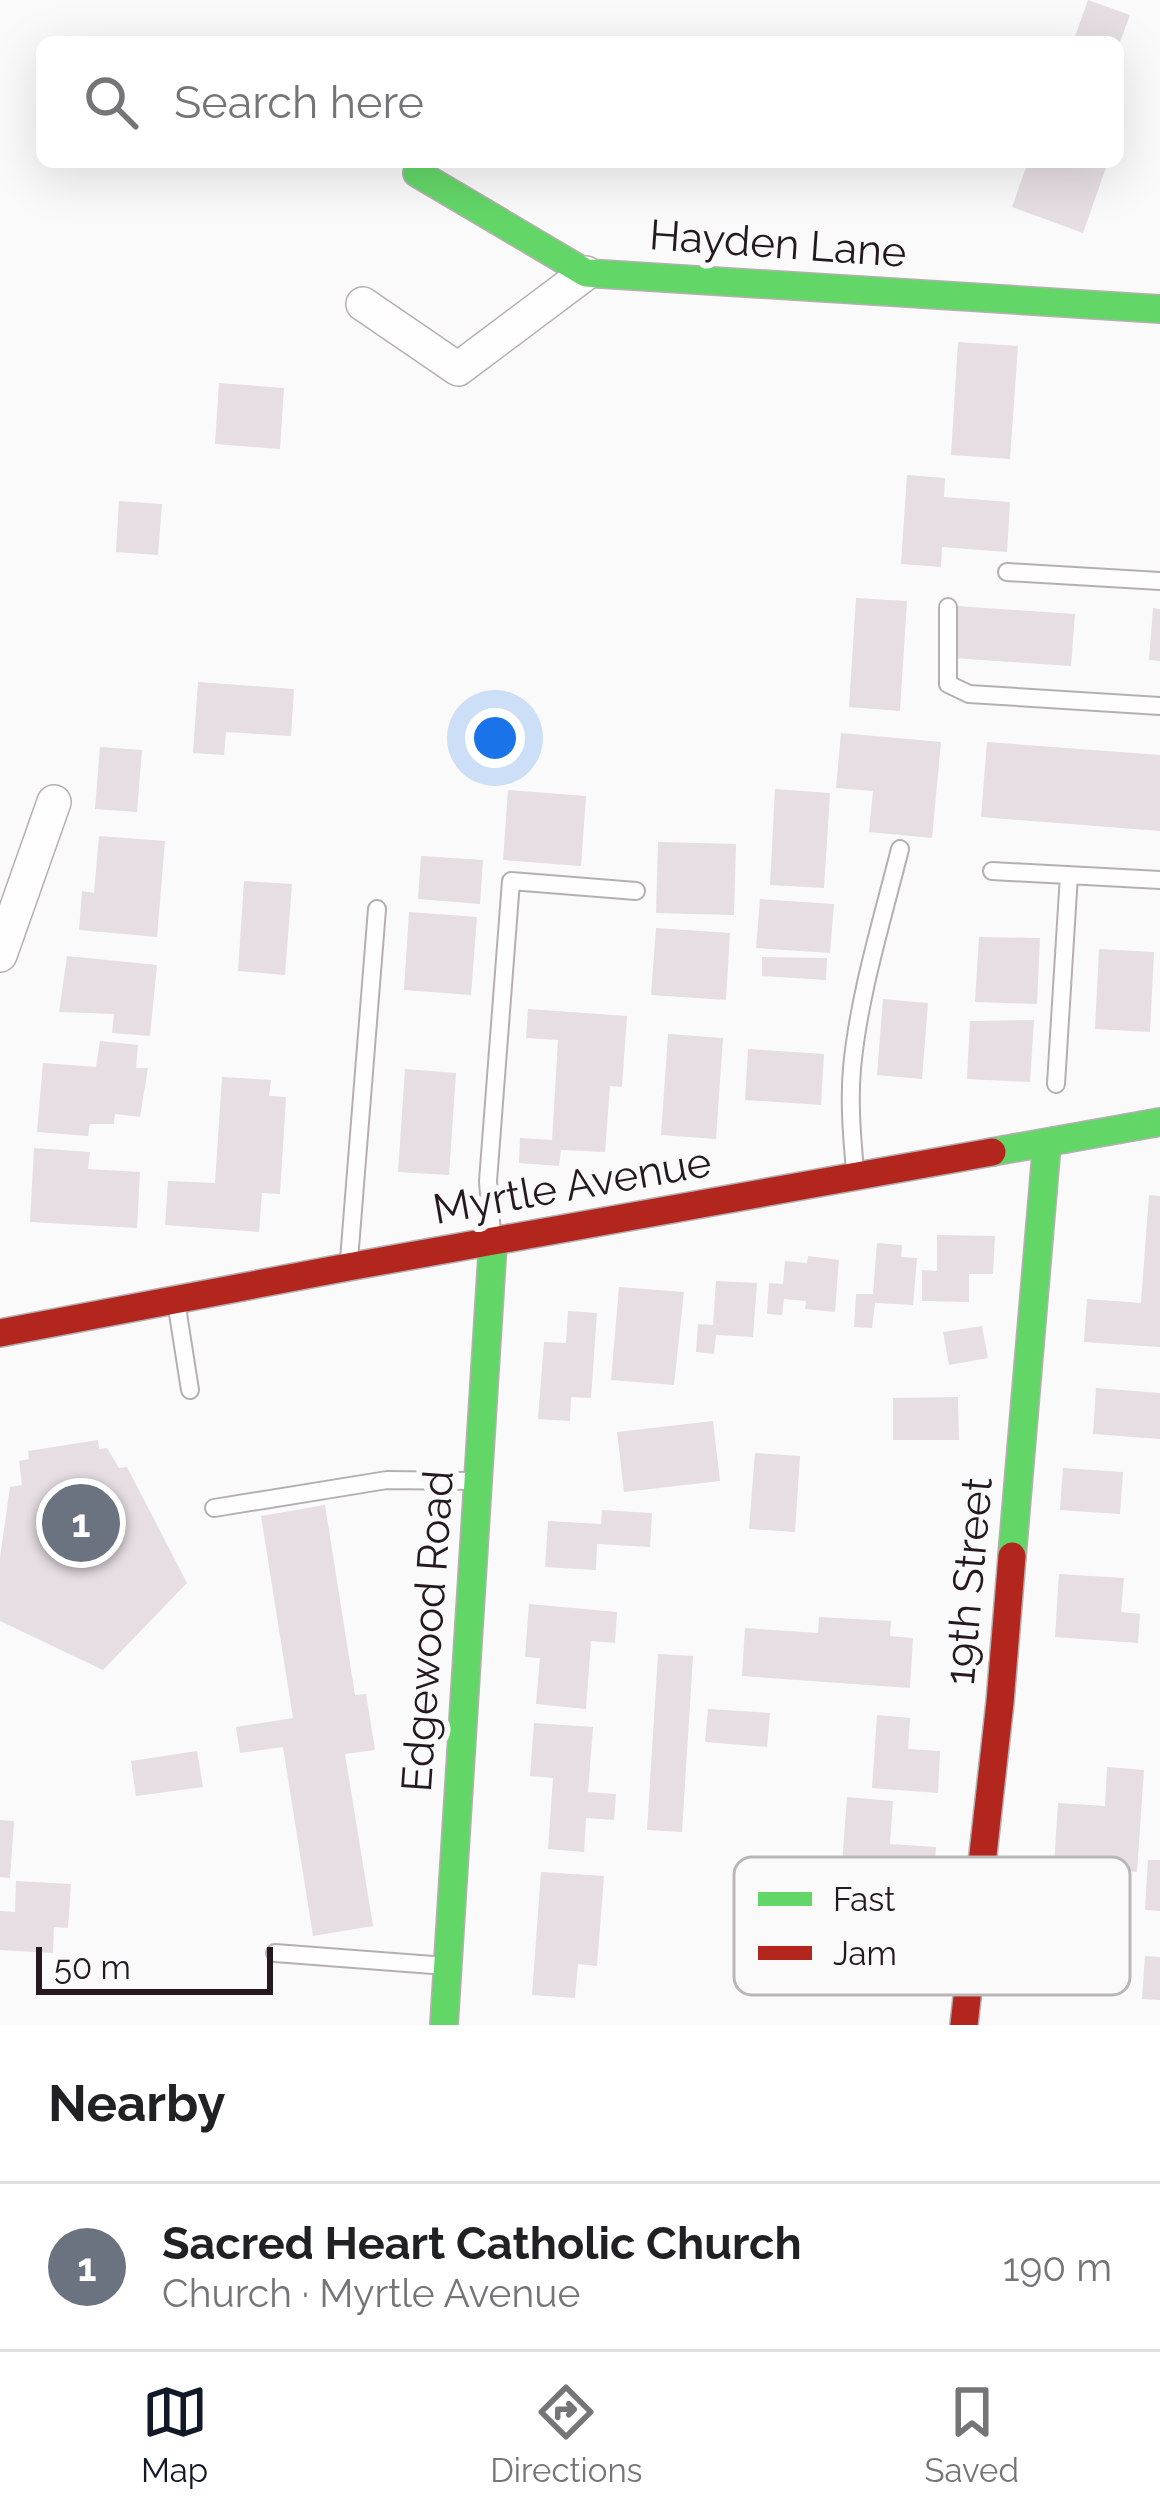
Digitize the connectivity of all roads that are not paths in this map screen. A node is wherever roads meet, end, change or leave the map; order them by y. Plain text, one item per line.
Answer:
1 (417, 173) dead end
2 (586, 273) junction
3 (363, 304) dead end
4 (1160, 309) edge
5 (1007, 572) dead end
6 (1160, 581) edge
7 (948, 607) dead end
8 (1160, 706) edge
9 (54, 802) dead end
10 (900, 849) dead end
11 (992, 871) dead end
12 (1069, 875) junction
13 (1160, 880) edge
14 (636, 891) dead end
15 (377, 909) dead end
16 (0, 955) edge
17 (1056, 1084) dead end
18 (1160, 1122) edge
19 (1047, 1142) junction
20 (856, 1178) junction
21 (493, 1242) junction
22 (348, 1267) junction
23 (176, 1300) junction
24 (0, 1333) edge
25 (190, 1390) dead end
26 (478, 1481) junction
27 (214, 1508) dead end
28 (983, 1857) edge
29 (275, 1953) dead end
30 (447, 1966) junction
31 (967, 1995) edge
32 (444, 2025) edge
33 (964, 2025) edge

1 - 2 street, Hayden Lane
2 - 3 street
2 - 4 street, Hayden Lane
5 - 6 lane
7 - 8 lane
9 - 16 street
10 - 20 lane
11 - 12 lane
12 - 13 lane
12 - 17 lane
14 - 21 lane
15 - 22 lane
18 - 19 street, Myrtle Avenue
19 - 20 street, Myrtle Avenue
19 - 28 street, 19th Street
20 - 21 street, Myrtle Avenue
21 - 22 street, Myrtle Avenue
21 - 26 street, Edgewood Road
22 - 23 street, Myrtle Avenue
23 - 24 street, Myrtle Avenue
23 - 25 lane
26 - 27 lane
26 - 30 street, Edgewood Road
29 - 30 lane
30 - 32 street, Edgewood Road
31 - 33 street, 19th Street

